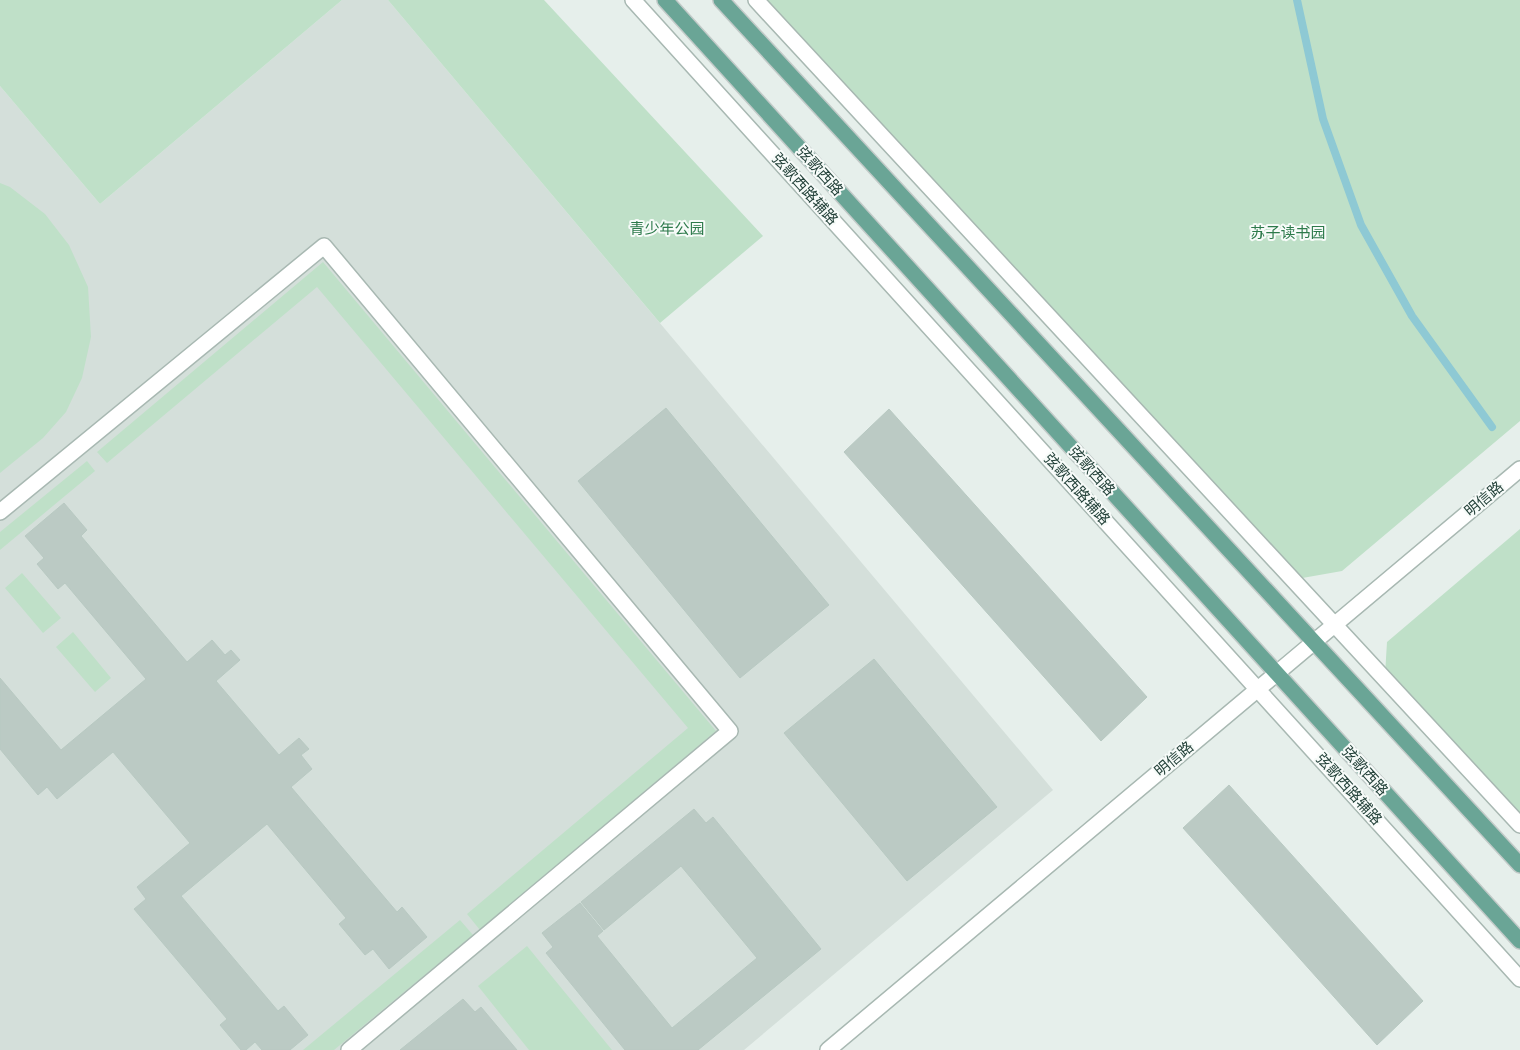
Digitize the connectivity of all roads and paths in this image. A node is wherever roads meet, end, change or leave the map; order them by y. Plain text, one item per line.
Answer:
1 (633, 0) edge
2 (665, 0) edge
3 (721, 0) edge
4 (756, 0) edge
5 (1520, 469) edge
6 (0, 512) edge
7 (1335, 624) junction
8 (1314, 642) junction
9 (1276, 674) junction
10 (1258, 689) junction
11 (1520, 825) edge
12 (1520, 865) edge
13 (1520, 941) edge
14 (1520, 979) edge
15 (349, 1050) edge
16 (828, 1050) edge

1 - 10 street, 弦歌西路辅路
2 - 9 main road, 弦歌西路
3 - 8 main road
4 - 7 street
5 - 7 street, 明信路
6 - 15 street
7 - 8 street, 明信路
7 - 11 street
8 - 9 street, 明信路
8 - 12 main road
9 - 10 street, 明信路
9 - 13 main road, 弦歌西路
10 - 14 street, 弦歌西路辅路
10 - 16 street, 明信路

